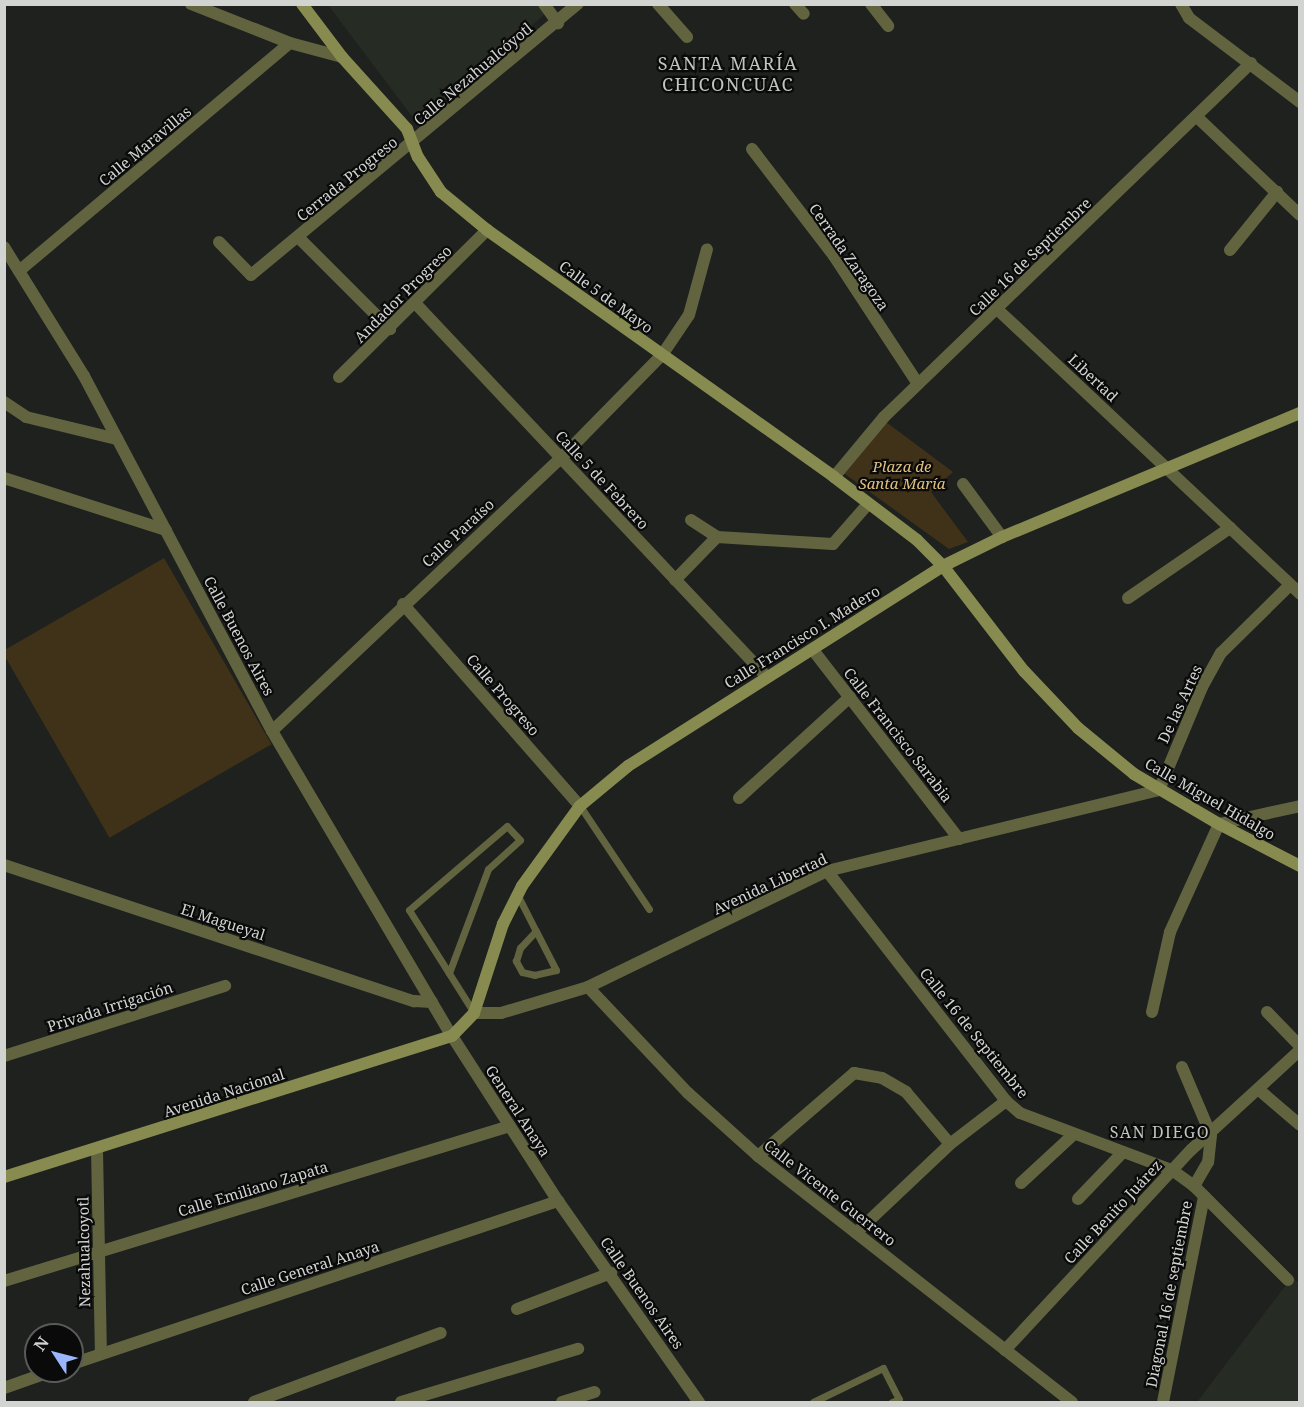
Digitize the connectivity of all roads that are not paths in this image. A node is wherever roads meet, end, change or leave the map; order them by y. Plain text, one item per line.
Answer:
1 (191, 4) edge
2 (302, 4) edge
3 (544, 4) edge
4 (578, 4) edge
5 (658, 4) edge
6 (871, 4) edge
7 (1181, 4) edge
8 (558, 23) junction
9 (888, 26) dead end
10 (687, 37) dead end
11 (290, 43) junction
12 (342, 57) junction
13 (1251, 63) junction
14 (1299, 102) edge
15 (1197, 117) junction
16 (415, 143) junction
17 (752, 149) dead end
18 (1277, 192) junction
19 (1299, 215) edge
20 (487, 230) junction
21 (299, 238) junction
22 (219, 242) dead end
23 (4, 247) edge
24 (707, 249) dead end
25 (1230, 250) dead end
26 (19, 271) junction
27 (416, 304) junction
28 (997, 309) junction
29 (390, 329) junction
30 (662, 356) junction
31 (339, 377) dead end
32 (918, 384) junction
33 (4, 402) edge
34 (1299, 413) edge
35 (117, 439) junction
36 (561, 458) junction
37 (1169, 468) junction
38 (834, 477) junction
39 (4, 478) edge
40 (963, 484) dead end
41 (868, 504) junction
42 (691, 520) dead end
43 (1230, 528) junction
44 (166, 530) junction
45 (717, 537) junction
46 (1002, 537) junction
47 (943, 566) junction
48 (675, 580) junction
49 (1290, 585) junction
50 (1299, 594) edge
51 (1128, 598) dead end
52 (403, 604) junction
53 (813, 650) junction
54 (767, 677) junction
55 (850, 697) junction
56 (272, 731) junction
57 (1159, 790) junction
58 (739, 798) dead end
59 (580, 806) junction
60 (1299, 806) edge
61 (1219, 824) junction
62 (959, 839) junction
63 (4, 866) edge
64 (1299, 866) edge
65 (827, 871) junction
66 (517, 895) junction
67 (649, 909) dead end
68 (537, 931) junction
69 (449, 973) junction
70 (225, 986) dead end
71 (588, 987) junction
72 (432, 1002) junction
73 (1152, 1012) dead end
74 (1267, 1012) dead end
75 (474, 1013) junction
76 (452, 1036) junction
77 (1299, 1048) edge
78 (4, 1056) edge
79 (1182, 1067) dead end
80 (1258, 1089) junction
81 (1006, 1101) junction
82 (1299, 1125) edge
83 (510, 1126) junction
84 (1074, 1134) junction
85 (1211, 1135) junction
86 (950, 1144) junction
87 (97, 1149) junction
88 (1123, 1152) junction
89 (758, 1156) junction
90 (1172, 1170) junction
91 (4, 1177) edge
92 (1021, 1184) dead end
93 (1194, 1186) junction
94 (1204, 1196) junction
95 (1078, 1199) dead end
96 (558, 1201) junction
97 (856, 1233) junction
98 (99, 1252) junction
99 (611, 1272) junction
100 (1288, 1280) dead end
101 (4, 1281) edge
102 (517, 1309) dead end
103 (441, 1333) dead end
104 (578, 1349) dead end
105 (1005, 1350) junction
106 (101, 1354) junction
107 (84, 1360) edge
108 (24, 1381) edge
109 (4, 1388) edge
110 (595, 1392) dead end
111 (254, 1402) edge
112 (401, 1402) edge
113 (562, 1402) edge
114 (699, 1402) edge
115 (813, 1402) edge
116 (892, 1402) edge
117 (1072, 1402) edge
118 (1162, 1402) edge

1 - 11 street
2 - 12 main road, Calle 5 de Mayo
3 - 8 street
4 - 8 street, Calle Nezahualcóyotl
5 - 10 street
6 - 9 street
7 - 13 street
8 - 16 street, Calle Nezahualcóyotl
11 - 12 street
11 - 26 street, Calle Maravillas
12 - 16 main road, Calle 5 de Mayo
13 - 14 street
13 - 15 street, Calle 16 de Septiembre
15 - 18 street
15 - 28 street, Calle 16 de Septiembre
16 - 20 main road, Calle 5 de Mayo
16 - 21 street, Cerrada Progreso
17 - 32 street, Cerrada Zaragoza
18 - 19 street
18 - 25 street
20 - 27 street, Andador Progreso
20 - 30 main road, Calle 5 de Mayo
21 - 22 street, Cerrada Progreso
21 - 29 street
23 - 26 street, Calle Buenos Aires
24 - 30 street, Calle Paraíso
26 - 35 street, Calle Buenos Aires
27 - 29 street, Andador Progreso
27 - 36 street, Calle 5 de Febrero
28 - 32 street, Calle 16 de Septiembre
28 - 37 street, Libertad
29 - 31 street, Andador Progreso
30 - 36 street, Calle Paraíso
30 - 38 main road, Calle 5 de Mayo
32 - 38 street, Calle 16 de Septiembre
33 - 35 street
34 - 37 main road, Calle Francisco I. Madero
35 - 44 street, Calle Buenos Aires
36 - 48 street, Calle 5 de Febrero
36 - 52 street, Calle Paraíso
37 - 43 street, Libertad
37 - 46 main road, Calle Francisco I. Madero
38 - 41 main road, Calle 5 de Mayo
39 - 44 street
40 - 46 street
41 - 45 street
41 - 47 main road, Calle 5 de Mayo
42 - 45 street
43 - 49 street, Libertad
43 - 51 street
44 - 56 street, Calle Buenos Aires
45 - 48 street
46 - 47 main road, Calle Francisco I. Madero
47 - 53 main road, Calle Francisco I. Madero
47 - 57 main road, Calle Miguel Hidalgo
48 - 54 street, Calle 5 de Febrero
49 - 50 street, Libertad
49 - 57 street, De las Artes
52 - 56 street, Calle Paraíso
52 - 59 street, Calle Progreso
53 - 54 main road, Calle Francisco I. Madero
53 - 55 street, Calle Francisco Sarabia
54 - 59 main road, Calle Francisco I. Madero
55 - 58 street
55 - 62 street, Calle Francisco Sarabia
56 - 72 street, Calle Buenos Aires
57 - 61 main road, Calle Miguel Hidalgo
57 - 62 street, Avenida Libertad
59 - 66 main road, Calle Francisco I. Madero
59 - 67 lane
60 - 61 street
61 - 64 main road, Calle Miguel Hidalgo
61 - 73 street
62 - 65 street, Avenida Libertad
63 - 72 street, El Magueyal
65 - 71 street, Avenida Libertad
65 - 81 street, Calle 16 de Septiembre
66 - 68 lane
66 - 75 main road, Calle Francisco I. Madero
68 - 68 lane
69 - 69 lane
69 - 75 lane
70 - 78 street, Privada Irrigación
71 - 75 street, Avenida Libertad
71 - 89 street, Calle Vicente Guerrero
72 - 76 street, Calle Buenos Aires
74 - 77 street
75 - 76 main road, Calle Francisco I. Madero
76 - 83 street, General Anaya
76 - 87 main road, Avenida Nacional
77 - 80 street, Calle Benito Juárez
79 - 85 street
80 - 82 street
80 - 85 street, Calle Benito Juárez
81 - 84 street, Calle 16 de Septiembre
81 - 86 street
83 - 96 street, General Anaya
83 - 98 street, Calle Emiliano Zapata
84 - 88 street, Calle 16 de Septiembre
84 - 92 street
85 - 90 street, Calle Benito Juárez
85 - 93 street
86 - 89 street
86 - 97 street
87 - 91 main road, Avenida Nacional
87 - 98 street, Nezahualcoyotl
88 - 90 street, Calle 16 de Septiembre
88 - 95 street
89 - 97 street, Calle Vicente Guerrero
90 - 93 street, Diagonal 16 de septiembre
90 - 105 street, Calle Benito Juárez
93 - 94 street, Diagonal 16 de septiembre
94 - 100 street
94 - 118 street, Diagonal 16 de septiembre
96 - 99 street, Calle Buenos Aires
96 - 106 street, Calle General Anaya
97 - 105 street, Calle Vicente Guerrero
98 - 101 street, Calle Emiliano Zapata
98 - 106 street, Nezahualcoyotl
99 - 102 street
99 - 114 street, Calle Buenos Aires
103 - 111 street
104 - 112 street
105 - 117 street, Calle Vicente Guerrero
106 - 107 street, Calle General Anaya
108 - 109 street
110 - 113 street
115 - 116 lane

